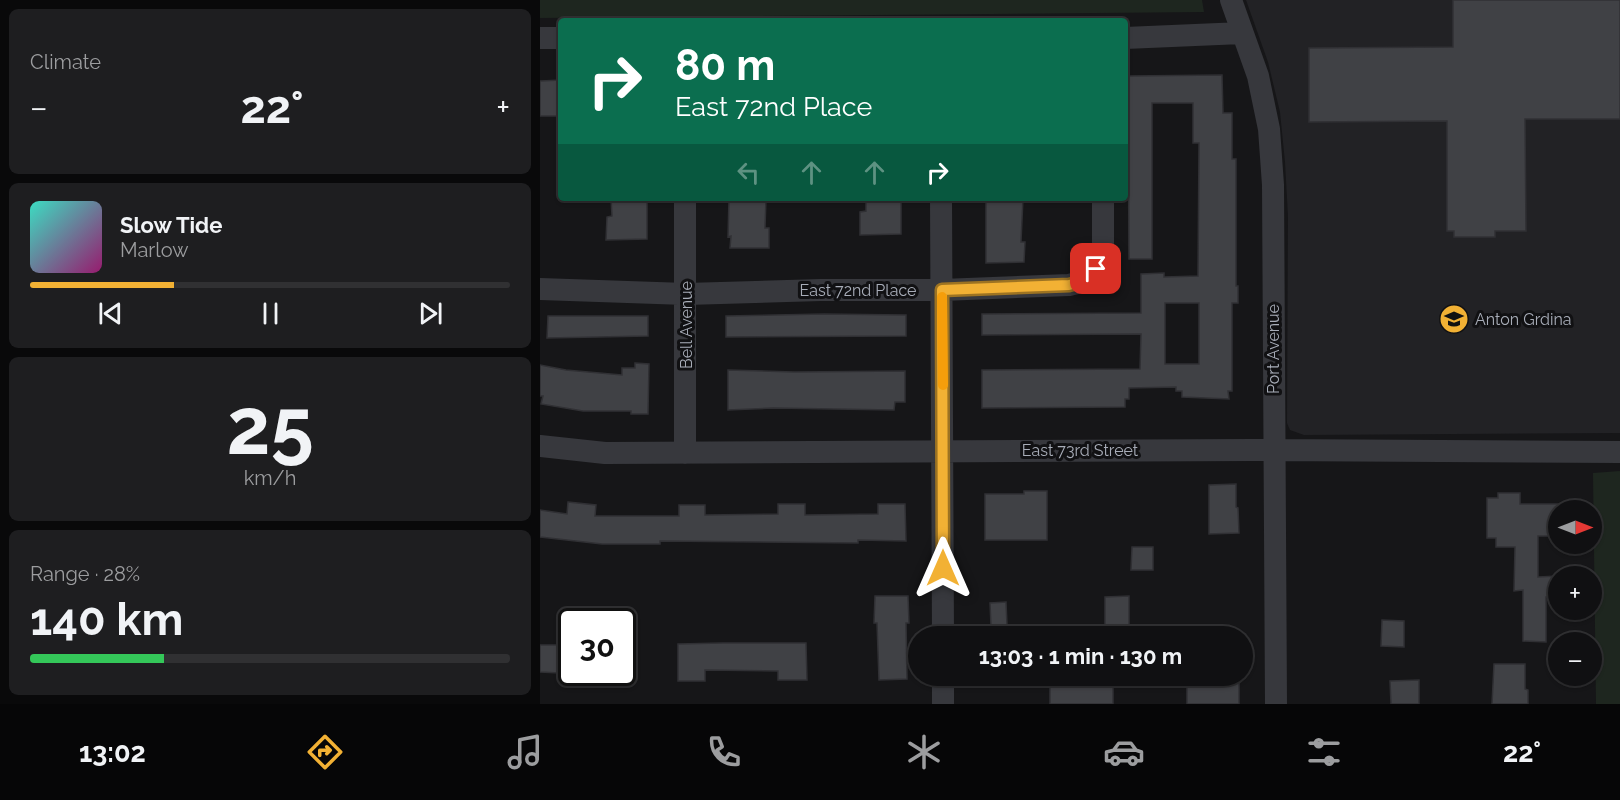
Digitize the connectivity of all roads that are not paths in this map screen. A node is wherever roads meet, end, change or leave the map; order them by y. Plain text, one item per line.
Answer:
1 (1231, 0) edge
2 (1242, 33) junction
3 (540, 38) edge
4 (558, 38) edge
5 (1128, 38) edge
6 (685, 201) edge
7 (941, 201) edge
8 (1103, 201) edge
9 (540, 289) edge
10 (942, 290) junction
11 (686, 294) junction
12 (540, 446) edge
13 (943, 450) junction
14 (1273, 450) junction
15 (1620, 452) edge
16 (685, 453) junction
17 (943, 626) edge
18 (943, 686) edge
19 (943, 704) edge
20 (1276, 704) edge

1 - 2 street, Port Avenue
2 - 5 street
2 - 14 street, Port Avenue
3 - 4 street
6 - 11 street, Bell Avenue
7 - 10 street
8 - 10 street, East 72nd Place
9 - 11 street, East 72nd Place
10 - 11 street, East 72nd Place
10 - 13 street
11 - 16 street, Bell Avenue
12 - 16 street, East 73rd Street
13 - 14 street, East 73rd Street
13 - 16 street, East 73rd Street
13 - 17 street
14 - 15 street, East 73rd Street
14 - 20 street, Port Avenue
18 - 19 street

